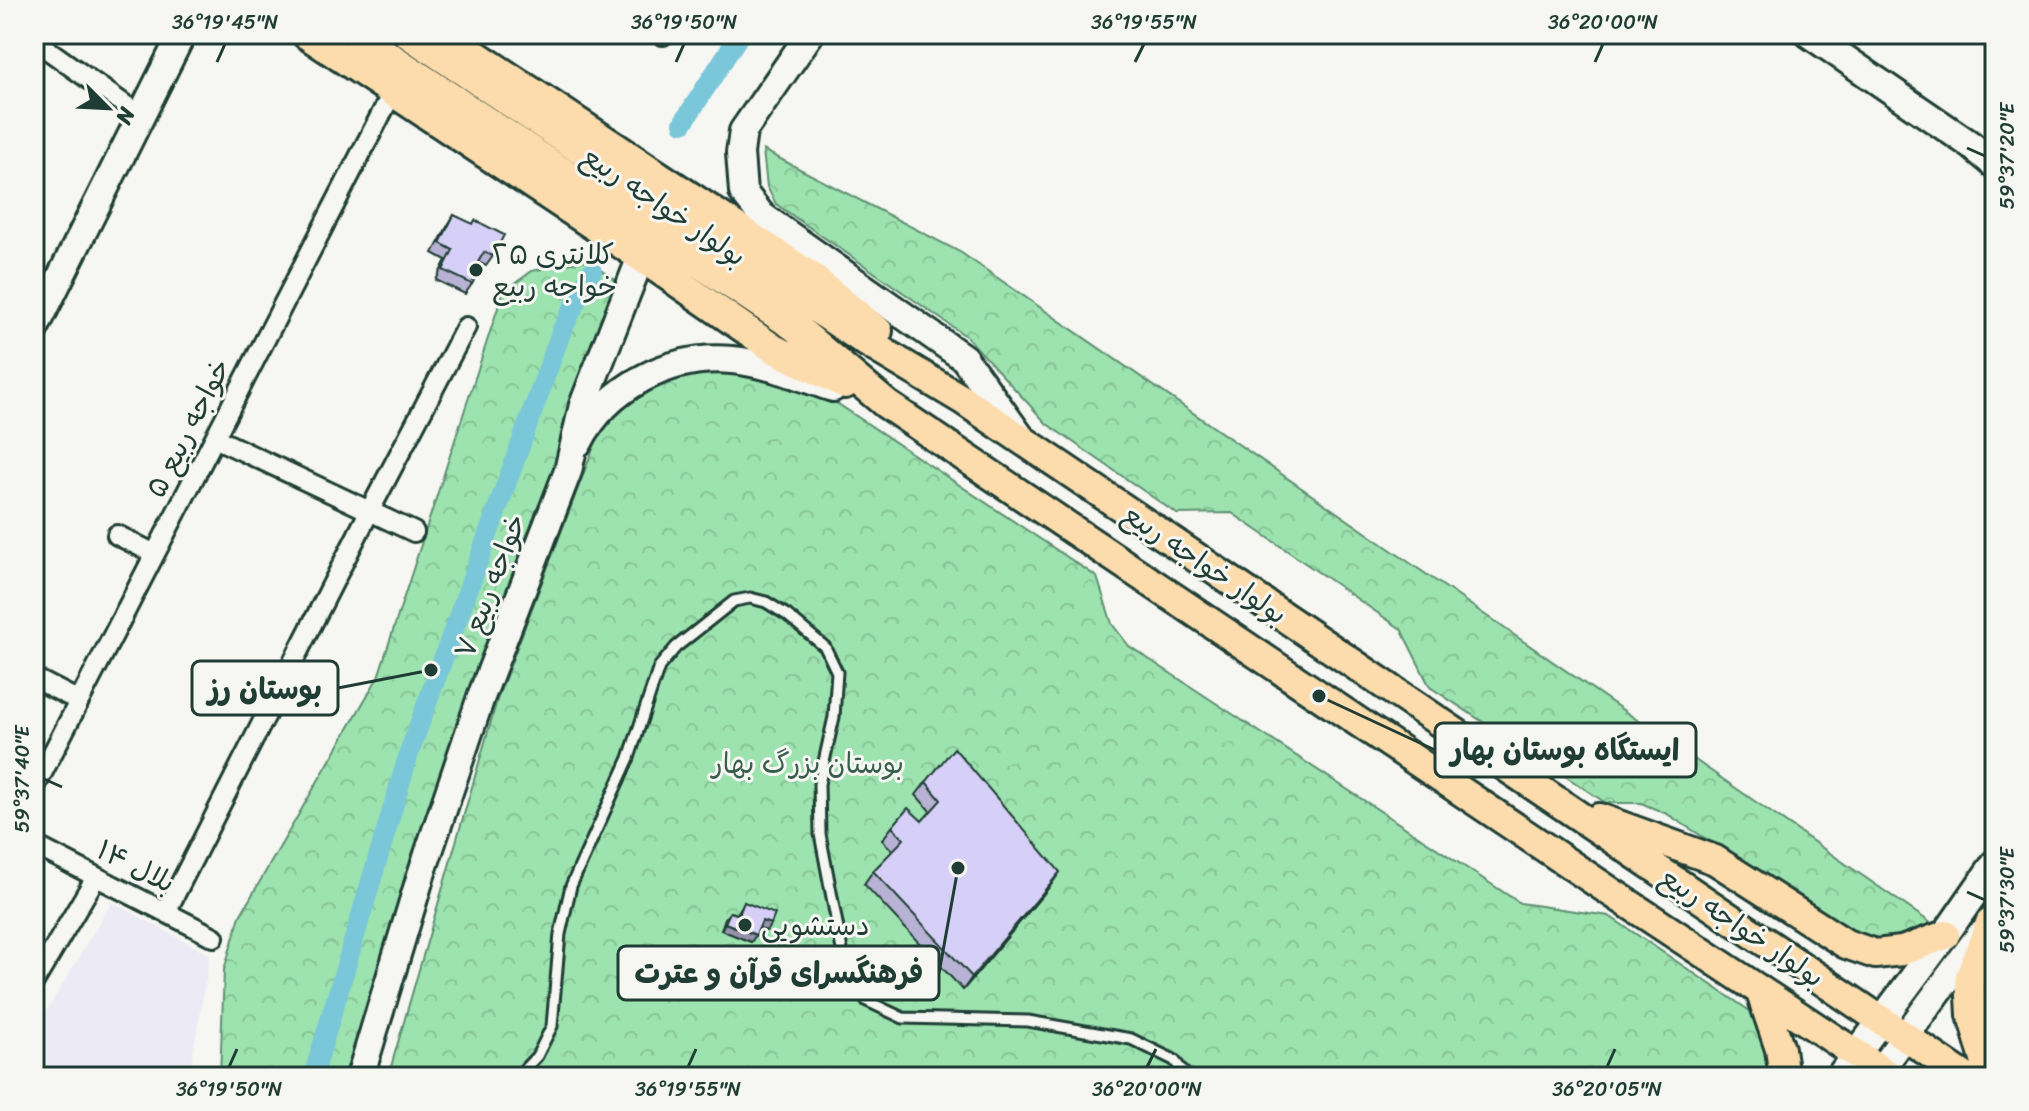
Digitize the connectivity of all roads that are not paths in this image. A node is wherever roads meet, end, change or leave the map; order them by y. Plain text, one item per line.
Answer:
1 (182, 34) edge
2 (306, 34) edge
3 (356, 34) edge
4 (408, 34) edge
5 (810, 34) edge
6 (1809, 34) edge
7 (34, 40) edge
8 (442, 45) edge
9 (392, 93) junction
10 (142, 117) junction
11 (1995, 165) edge
12 (641, 257) junction
13 (466, 327) dead end
14 (34, 330) edge
15 (886, 404) junction
16 (215, 438) junction
17 (1025, 442) junction
18 (568, 471) junction
19 (369, 512) junction
20 (414, 532) dead end
21 (117, 535) dead end
22 (155, 554) junction
23 (34, 678) edge
24 (79, 701) junction
25 (34, 789) edge
26 (1560, 804) junction
27 (34, 845) edge
28 (1995, 863) edge
29 (96, 877) junction
30 (166, 912) junction
31 (1992, 919) edge
32 (1945, 935) junction
33 (214, 937) dead end
34 (34, 982) edge
35 (1761, 993) junction
36 (1881, 1021) junction
37 (1905, 1037) junction
38 (1847, 1066) edge
39 (1882, 1075) edge
40 (360, 1077) edge
41 (517, 1077) edge
42 (1187, 1077) edge
43 (1784, 1077) edge
44 (1965, 1077) edge
45 (1990, 1077) edge

1 - 10 street
2 - 9 main road
3 - 15 main road, بولوار خواجه ربیع
4 - 8 main road, بولوار خواجه ربیع
5 - 17 street
6 - 11 street
7 - 10 street
8 - 17 main road, بولوار خواجه ربیع
9 - 12 main road
9 - 16 street, خواجه ربیع ۵
10 - 14 street
12 - 15 main road
12 - 18 street, خواجه ربیع ۷
13 - 19 street
15 - 18 street
15 - 35 main road, بولوار خواجه ربیع
16 - 19 street
16 - 22 street, خواجه ربیع ۵
17 - 26 main road, بولوار خواجه ربیع
18 - 40 street, خواجه ربیع ۷
19 - 20 street
19 - 30 street
21 - 22 street
22 - 24 street, خواجه ربیع ۵
23 - 24 street
24 - 25 street, خواجه ربیع ۵
26 - 32 main road
26 - 36 main road, بولوار خواجه ربیع
27 - 29 street, بلال ۱۴
28 - 32 street
29 - 30 street, بلال ۱۴
29 - 34 street
30 - 33 street, بلال ۱۴
31 - 37 street
31 - 45 main road
32 - 36 street
35 - 38 main road, بولوار خواجه ربیع
35 - 43 main road
36 - 37 main road, بولوار خواجه ربیع
36 - 38 street
37 - 39 street
37 - 44 main road, بولوار خواجه ربیع
38 - 39 main road, بولوار خواجه ربیع
41 - 42 lane

